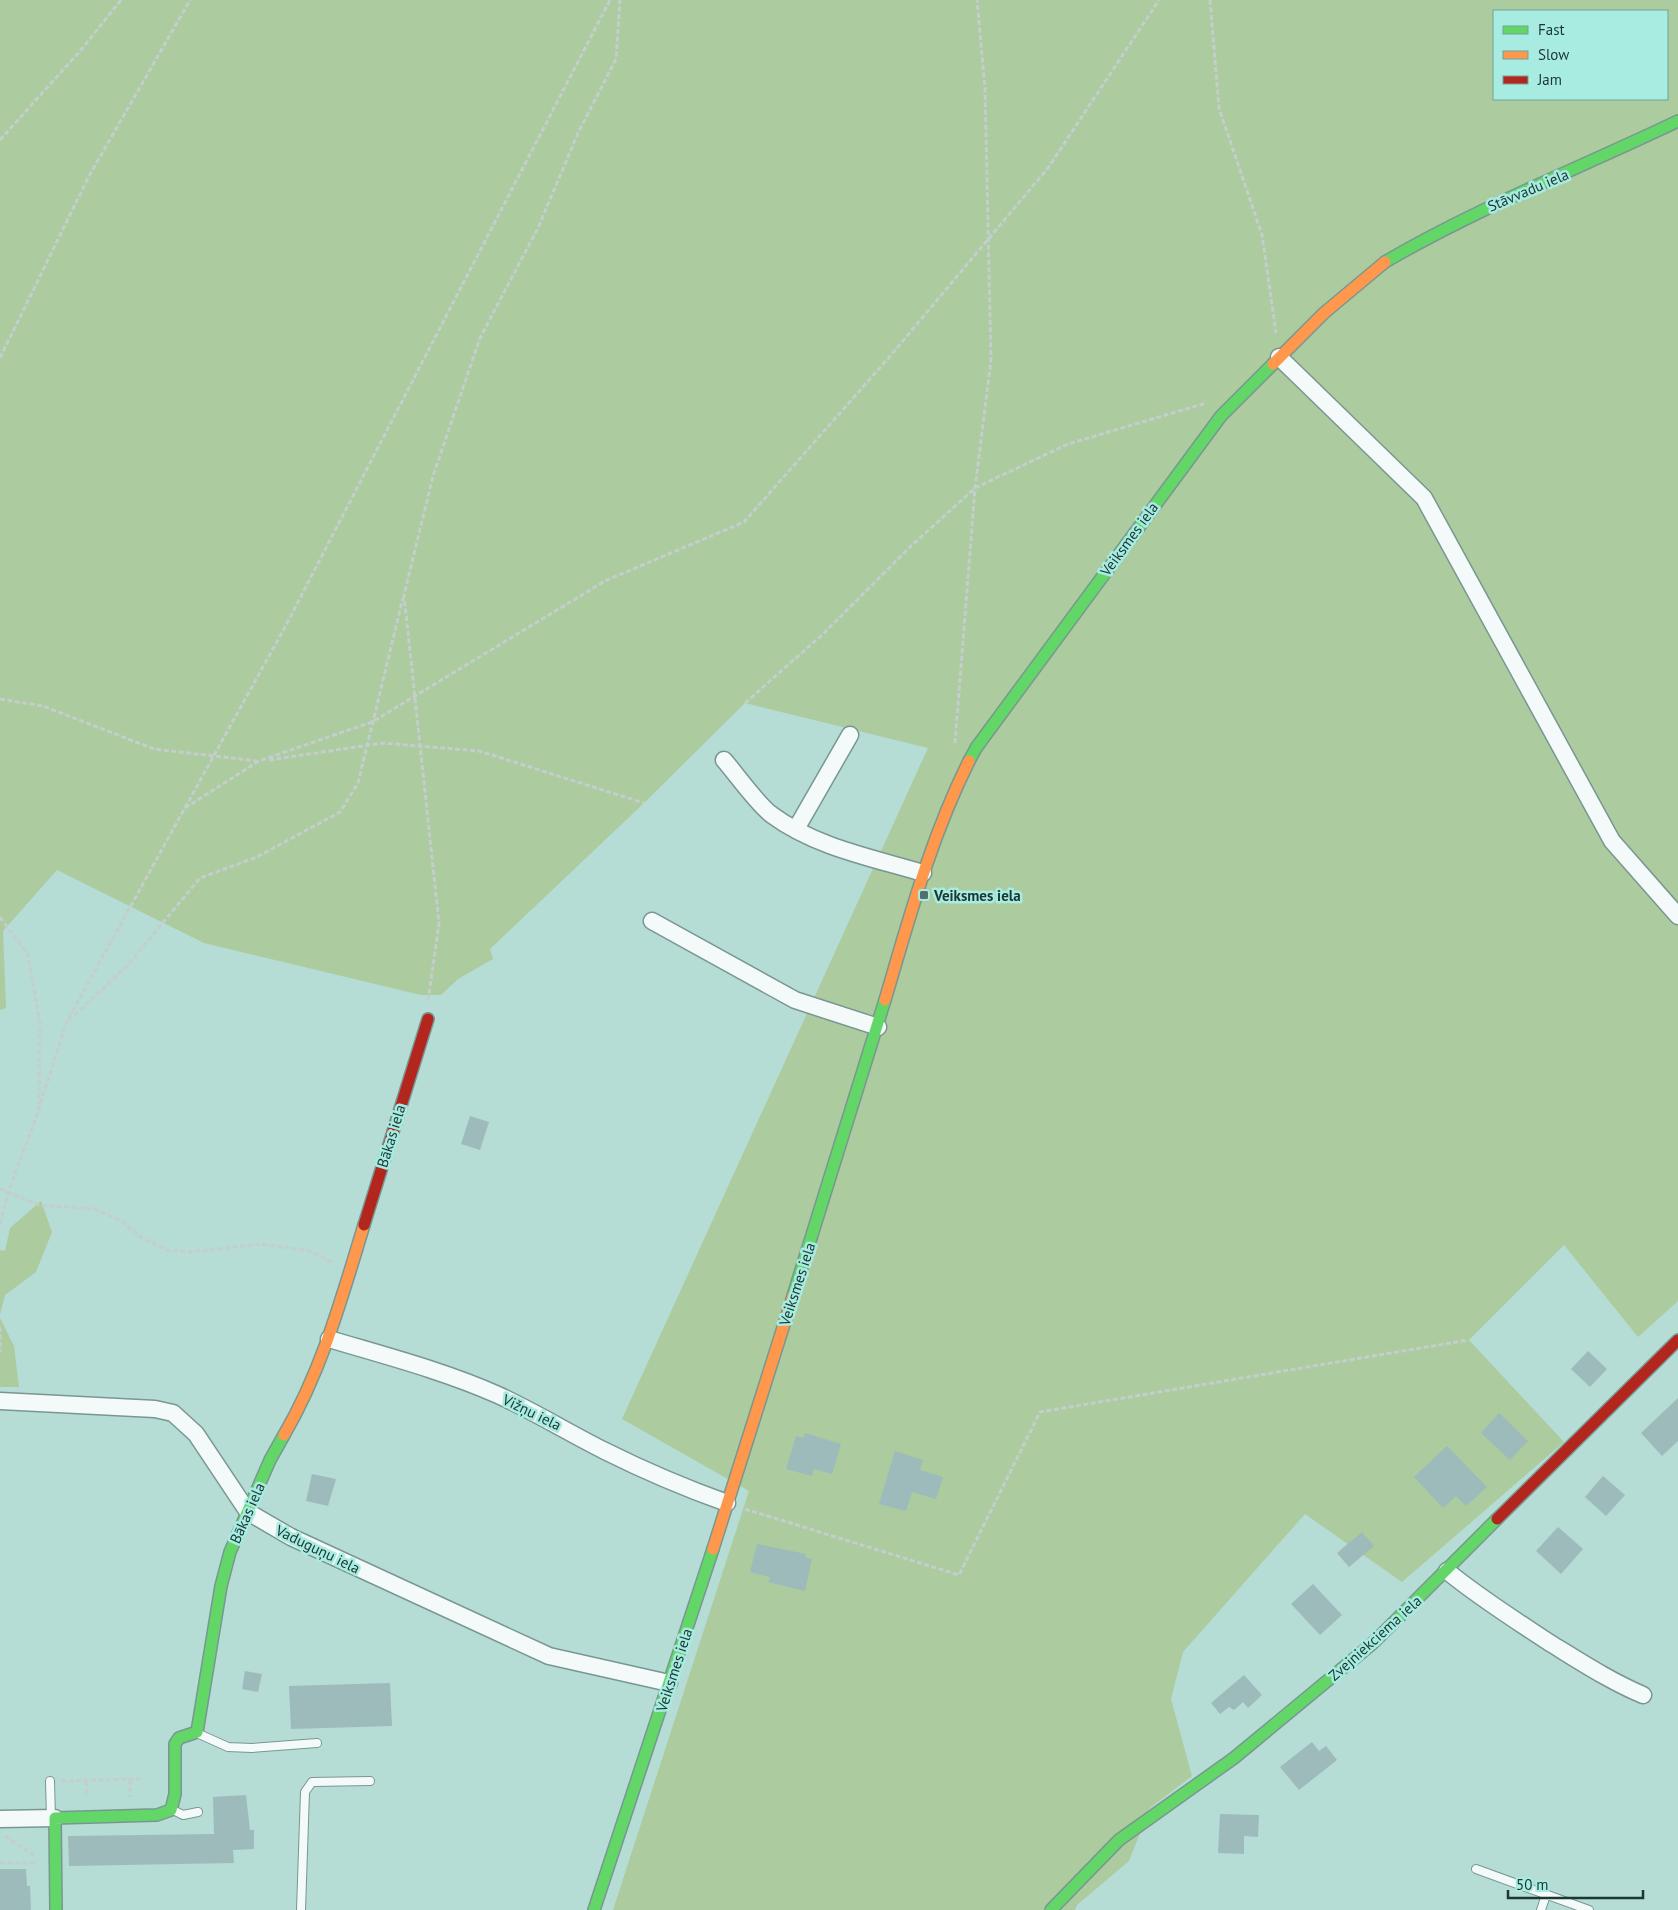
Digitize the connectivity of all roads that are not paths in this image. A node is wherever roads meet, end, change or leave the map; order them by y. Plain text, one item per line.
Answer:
1 (1678, 121) edge
2 (1380, 264) joint
3 (1280, 357) junction
4 (850, 735) dead end
5 (724, 760) dead end
6 (796, 829) junction
7 (923, 873) junction
8 (1678, 916) edge
9 (652, 921) dead end
10 (428, 1019) road end
11 (878, 1027) junction
12 (329, 1339) junction
13 (1678, 1340) edge
14 (0, 1401) edge
15 (727, 1503) junction
16 (248, 1512) junction
17 (1448, 1571) junction
18 (670, 1683) junction
19 (1643, 1695) dead end
20 (197, 1732) junction
21 (317, 1743) dead end
22 (50, 1781) road end
23 (370, 1781) dead end
24 (171, 1810) junction
25 (198, 1812) dead end
26 (53, 1818) junction
27 (0, 1819) edge
28 (1476, 1869) dead end
29 (1546, 1895) junction
30 (56, 1910) edge
31 (301, 1910) edge
32 (594, 1910) edge
33 (1051, 1910) edge
34 (1541, 1910) edge
35 (1589, 1910) edge

1 - 2 main road, Stāvvadu iela
2 - 3 main road, Veiksmes iela
3 - 7 main road, Veiksmes iela
3 - 8 street
4 - 6 street
5 - 6 street
6 - 7 street
7 - 11 main road, Veiksmes iela
9 - 11 street
10 - 12 main road, Bākas iela
11 - 15 main road, Veiksmes iela
12 - 15 street, Vižņu iela
12 - 16 main road, Bākas iela
13 - 17 main road, Zvejniekciema iela
14 - 16 street, Vaduguņu iela
15 - 18 main road, Veiksmes iela
16 - 18 street, Vaduguņu iela
16 - 20 main road, Bākas iela
17 - 19 street
17 - 33 main road, Zvejniekciema iela
18 - 32 main road, Veiksmes iela
20 - 21 lane
20 - 24 main road
22 - 26 lane
23 - 31 lane
24 - 25 lane
24 - 26 main road
26 - 27 street
26 - 30 main road
28 - 29 lane
29 - 34 lane
29 - 35 lane

